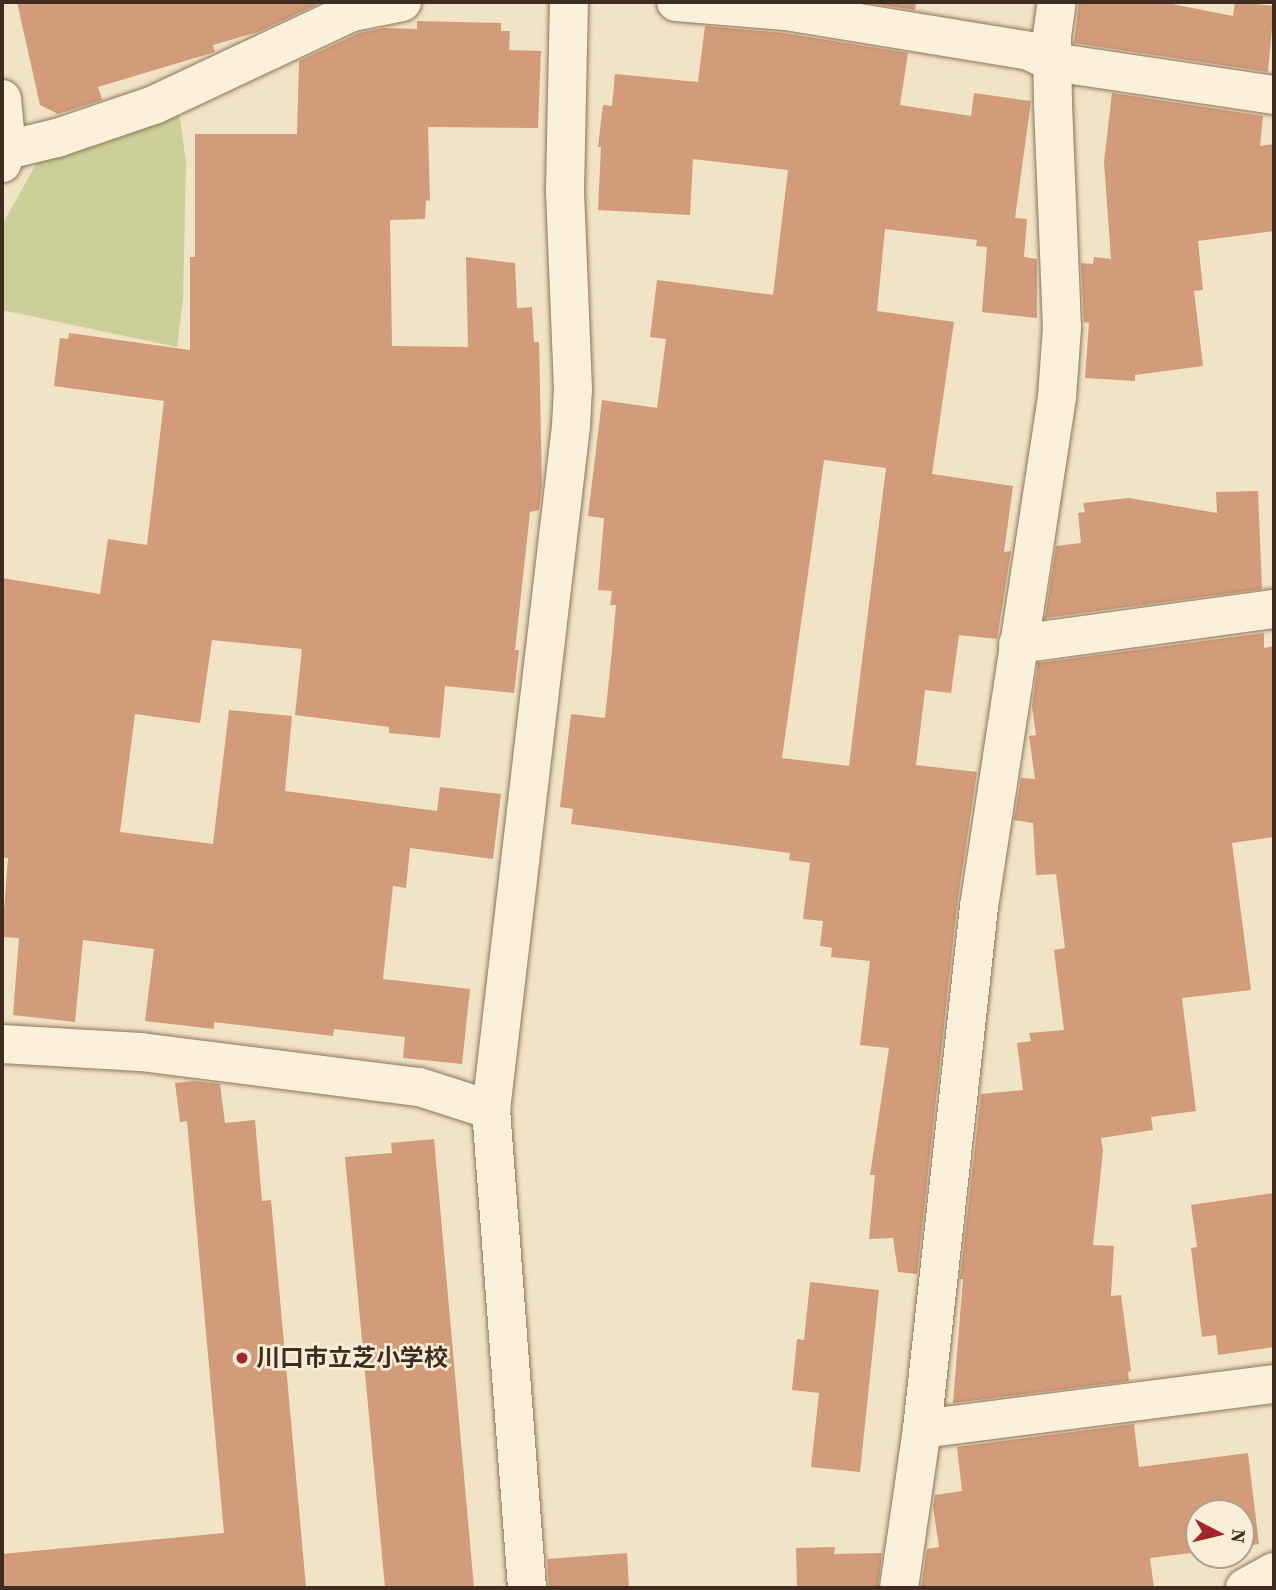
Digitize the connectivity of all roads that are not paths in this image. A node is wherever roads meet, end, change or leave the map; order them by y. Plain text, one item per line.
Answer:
1 (402, 2) edge
2 (569, 2) edge
3 (676, 2) edge
4 (1057, 2) edge
5 (1053, 62) junction
6 (1274, 95) edge
7 (2, 99) edge
8 (5, 156) edge
9 (1274, 609) edge
10 (1018, 644) junction
11 (2, 1044) edge
12 (491, 1110) junction
13 (1274, 1384) edge
14 (922, 1429) junction
15 (1274, 1572) edge
16 (527, 1588) edge
17 (899, 1588) edge
18 (1245, 1588) edge

1 - 8 street
2 - 12 street
3 - 5 street
4 - 5 street
5 - 6 street
5 - 10 street
7 - 8 street
9 - 10 street
10 - 14 street
11 - 12 street
12 - 16 street
13 - 14 street
14 - 17 street
15 - 18 street

